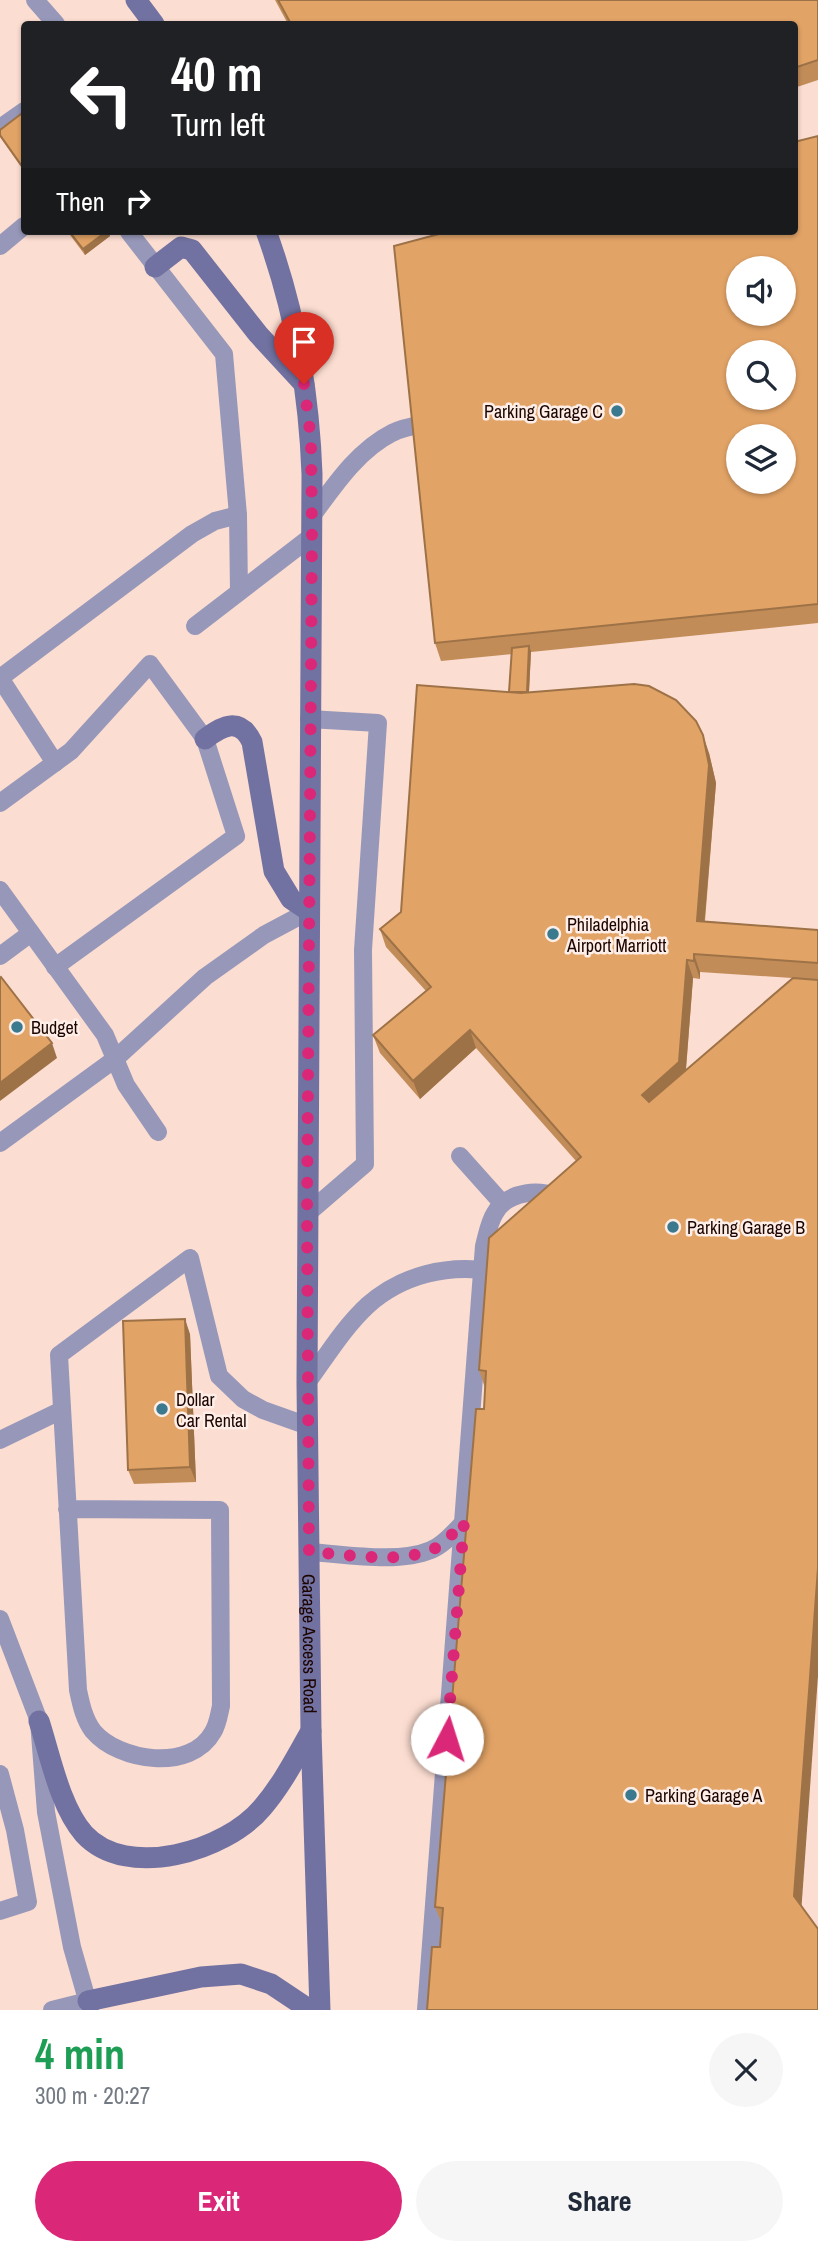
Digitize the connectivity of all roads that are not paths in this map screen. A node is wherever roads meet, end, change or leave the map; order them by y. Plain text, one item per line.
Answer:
1 (35, 0) edge
2 (136, 0) edge
3 (53, 21) edge
4 (152, 21) edge
5 (21, 113) edge
6 (0, 128) edge
7 (21, 228) edge
8 (131, 235) edge
9 (267, 235) edge
10 (0, 246) edge
11 (155, 267) junction
12 (304, 384) junction
13 (452, 419) edge
14 (237, 515) junction
15 (312, 526) junction
16 (239, 592) junction
17 (195, 626) dead end
18 (0, 678) edge
19 (309, 719) junction
20 (205, 738) junction
21 (55, 763) junction
22 (0, 803) edge
23 (0, 890) edge
24 (309, 911) junction
25 (31, 933) junction
26 (0, 956) edge
27 (55, 967) junction
28 (115, 1059) junction
29 (158, 1132) dead end
30 (0, 1143) edge
31 (460, 1156) dead end
32 (502, 1203) junction
33 (307, 1214) junction
34 (575, 1217) edge
35 (482, 1270) junction
36 (506, 1273) edge
37 (307, 1383) junction
38 (62, 1410) junction
39 (308, 1426) junction
40 (0, 1440) edge
41 (67, 1509) junction
42 (464, 1522) junction
43 (309, 1552) junction
44 (0, 1619) edge
45 (39, 1721) junction
46 (311, 1731) junction
47 (0, 1774) edge
48 (0, 1911) edge
49 (89, 2006) edge
50 (51, 2010) edge
51 (310, 2010) edge
52 (320, 2010) edge
53 (426, 2010) edge

1 - 3 lane
2 - 4 street
5 - 6 lane
7 - 10 lane
8 - 11 lane
9 - 12 street, Garage Access Road
11 - 12 street
11 - 14 lane
12 - 15 street, Garage Access Road
13 - 15 lane
14 - 16 lane
14 - 18 lane
15 - 16 lane
15 - 19 street, Garage Access Road
16 - 17 lane
18 - 21 lane
19 - 24 street, Garage Access Road
19 - 33 lane
20 - 21 lane
20 - 24 street
20 - 27 lane
21 - 22 lane
23 - 25 lane
24 - 28 lane
24 - 33 street, Garage Access Road
25 - 26 lane
25 - 27 lane
27 - 28 lane
28 - 29 lane
28 - 30 lane
31 - 32 lane
32 - 34 lane
32 - 35 lane
33 - 37 street, Garage Access Road
35 - 36 lane
35 - 37 lane
35 - 42 lane
37 - 39 street, Garage Access Road
38 - 39 lane
38 - 40 lane
38 - 41 lane
39 - 43 street, Garage Access Road
41 - 41 lane
42 - 43 lane
42 - 53 lane
43 - 46 street, Garage Access Road
44 - 45 lane
45 - 46 street
45 - 49 lane
46 - 52 street, Garage Access Road
47 - 48 lane
49 - 50 lane
49 - 51 street

